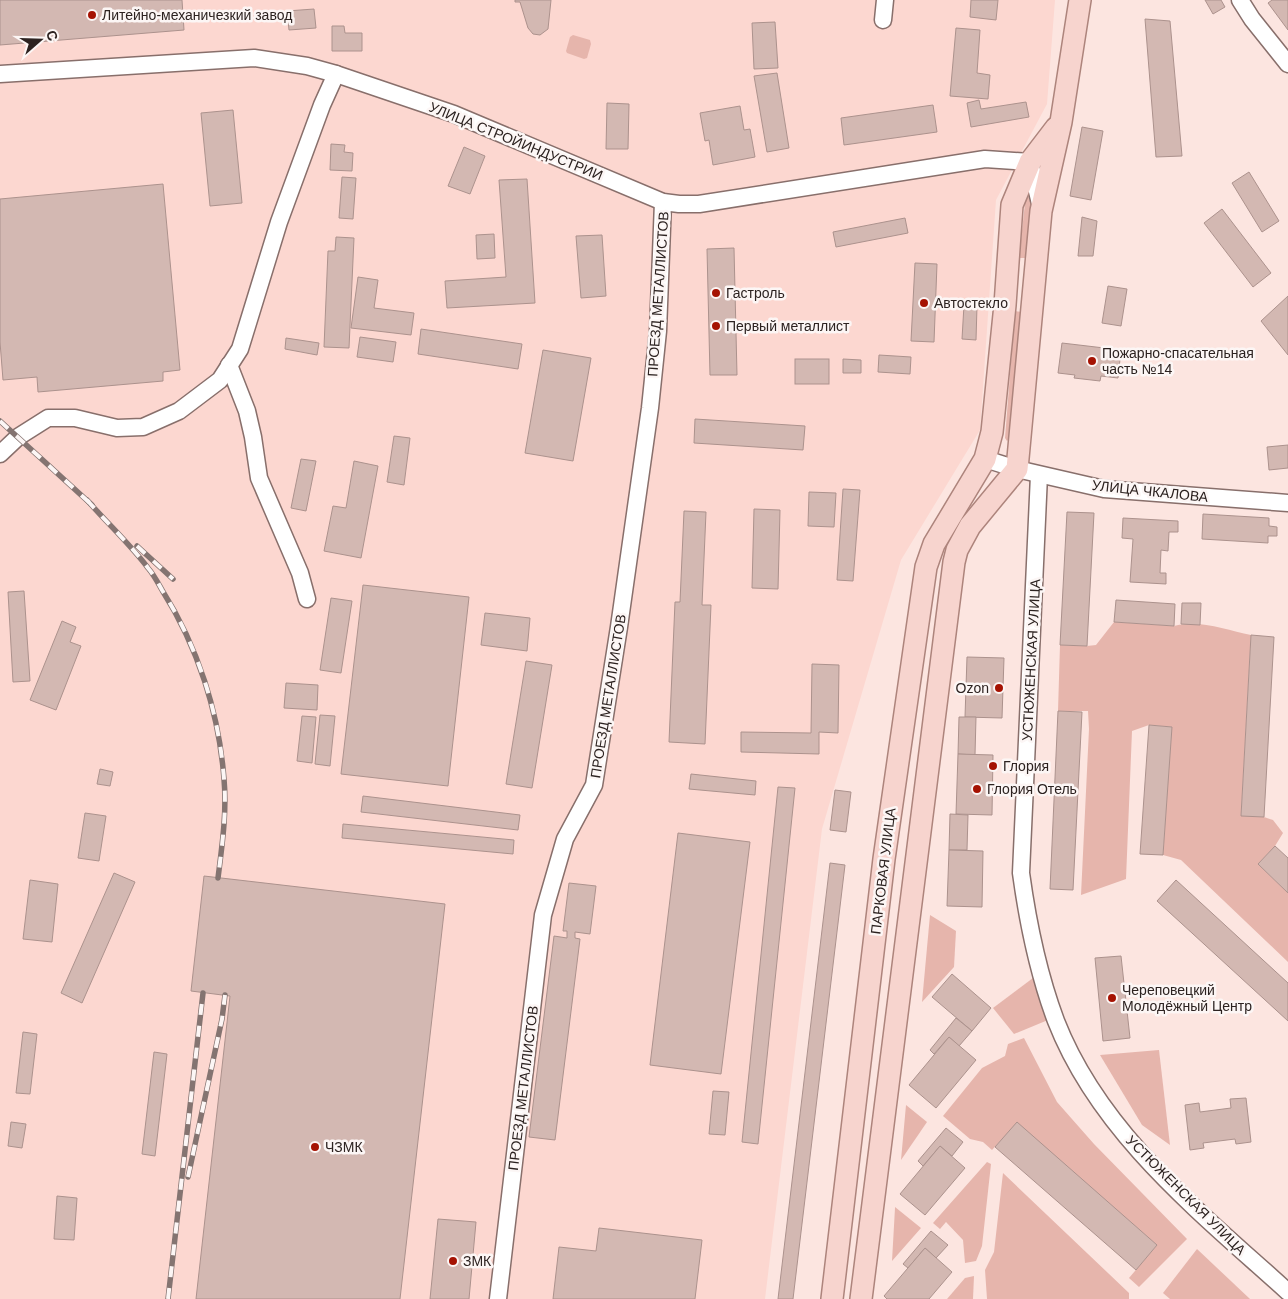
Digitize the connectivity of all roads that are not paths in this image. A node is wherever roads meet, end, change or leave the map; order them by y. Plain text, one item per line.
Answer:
1 (885, 0) edge
2 (1080, 0) edge
3 (1240, 0) edge
4 (883, 20) dead end
5 (1288, 64) edge
6 (0, 74) edge
7 (336, 74) junction
8 (1061, 122) junction
9 (1030, 162) junction
10 (663, 202) junction
11 (1041, 211) junction
12 (229, 365) junction
13 (0, 454) edge
14 (985, 459) junction
15 (1017, 469) junction
16 (1040, 475) junction
17 (1288, 503) edge
18 (307, 599) dead end
19 (1288, 1292) edge
20 (498, 1299) edge
21 (832, 1299) edge
22 (861, 1299) edge

1 - 4 street
2 - 8 main road
3 - 5 street
6 - 7 street, УЛИЦА СТРОЙИНДУСТРИИ
7 - 10 street, УЛИЦА СТРОЙИНДУСТРИИ
7 - 12 street
8 - 9 main road
8 - 11 main road
9 - 10 street, УЛИЦА СТРОЙИНДУСТРИИ
9 - 11 street
9 - 14 main road
10 - 20 street, ПРОЕЗД МЕТАЛЛИСТОВ
11 - 15 main road
12 - 13 street
12 - 18 street
14 - 15 street, УЛИЦА ЧКАЛОВА
14 - 21 main road, ПАРКОВАЯ УЛИЦА
15 - 16 street, УЛИЦА ЧКАЛОВА
15 - 22 main road
16 - 17 street, УЛИЦА ЧКАЛОВА
16 - 19 street, УСТЮЖЕНСКАЯ УЛИЦА

